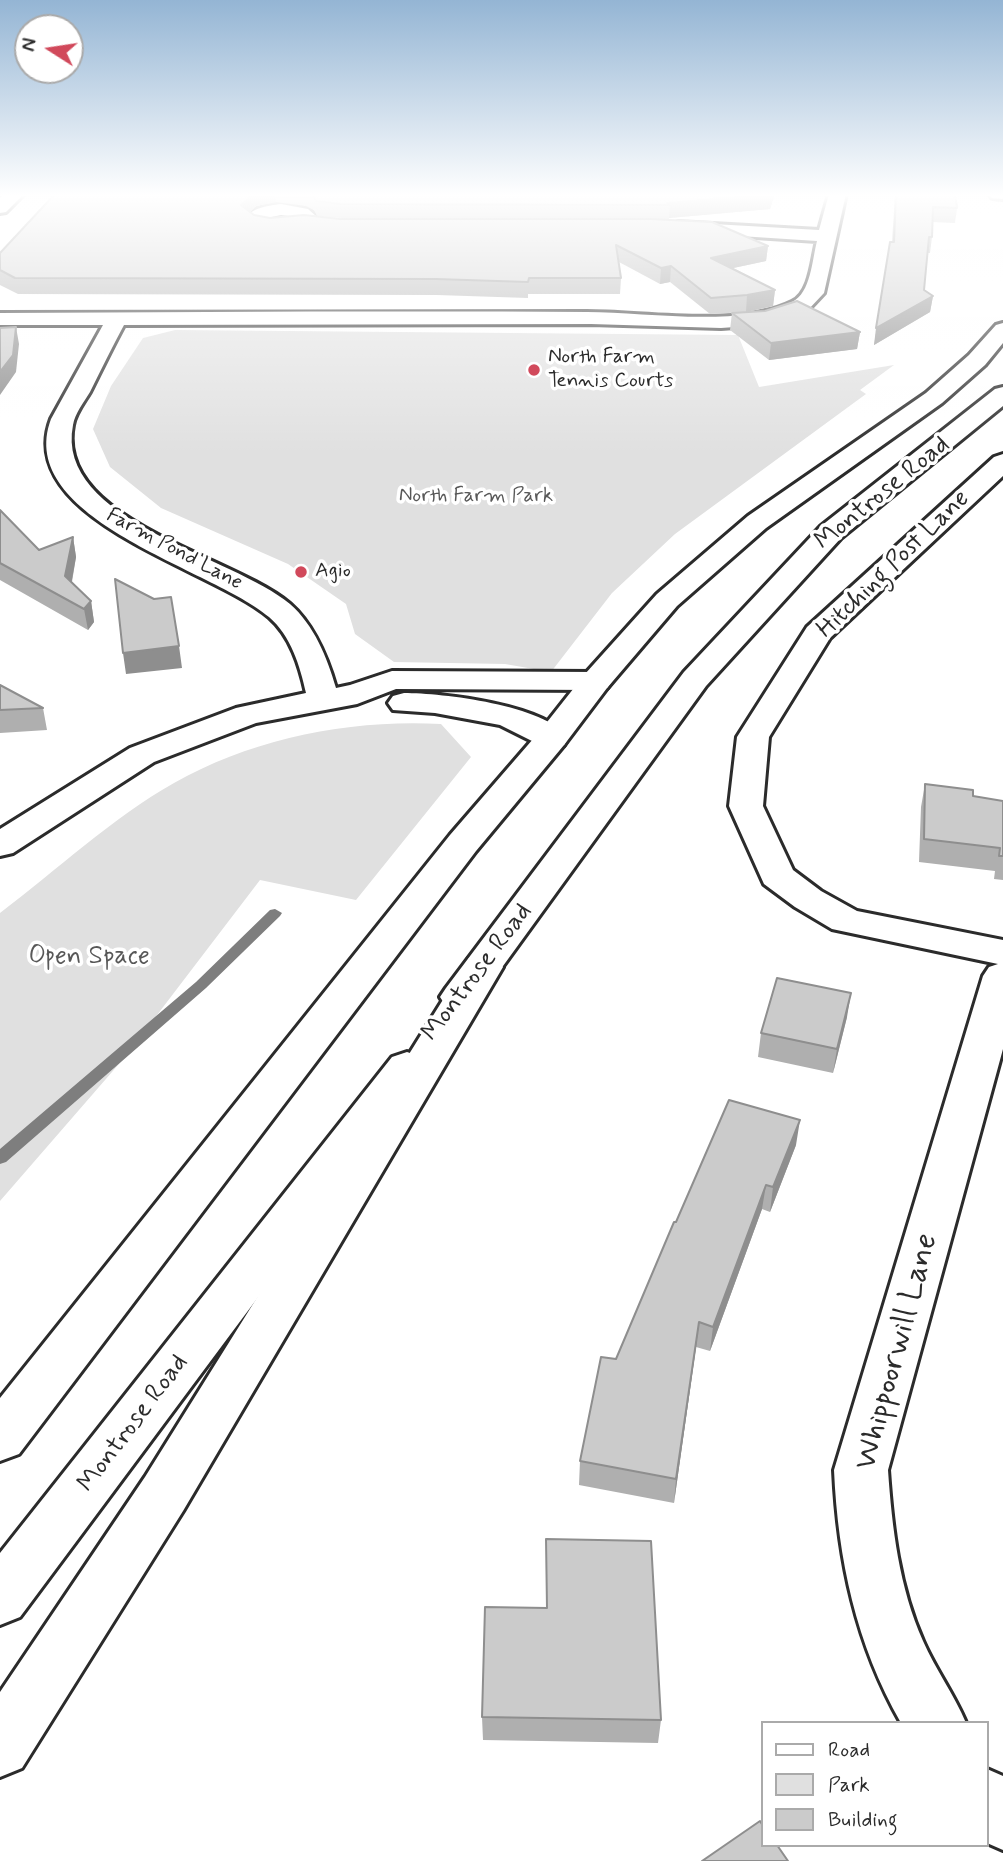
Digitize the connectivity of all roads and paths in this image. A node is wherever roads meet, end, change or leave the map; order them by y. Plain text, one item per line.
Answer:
1 (817, 281) edge
2 (0, 319) edge
3 (117, 319) junction
4 (1003, 329) edge
5 (1003, 394) edge
6 (1003, 462) edge
7 (596, 681) junction
8 (357, 694) junction
9 (323, 699) junction
10 (552, 738) junction
11 (4, 838) edge
12 (1003, 953) edge
13 (483, 967) junction
14 (1003, 976) edge
15 (0, 1438) edge
16 (0, 1598) edge
17 (934, 1721) edge
18 (0, 1746) edge
19 (989, 1803) edge
20 (1003, 1818) edge

1 - 3 main road
2 - 3 main road
3 - 9 main road, Farm Pond Lane
4 - 7 main road, Montrose Road
5 - 13 main road, Montrose Road
6 - 12 main road, Hitching Post Lane
7 - 8 main road
7 - 10 main road, Montrose Road
8 - 9 main road
8 - 10 main road
9 - 11 main road
10 - 15 main road, Montrose Road
13 - 16 main road, Montrose Road
13 - 18 main road
14 - 17 main road, Whippoorwill Lane
19 - 20 main road

